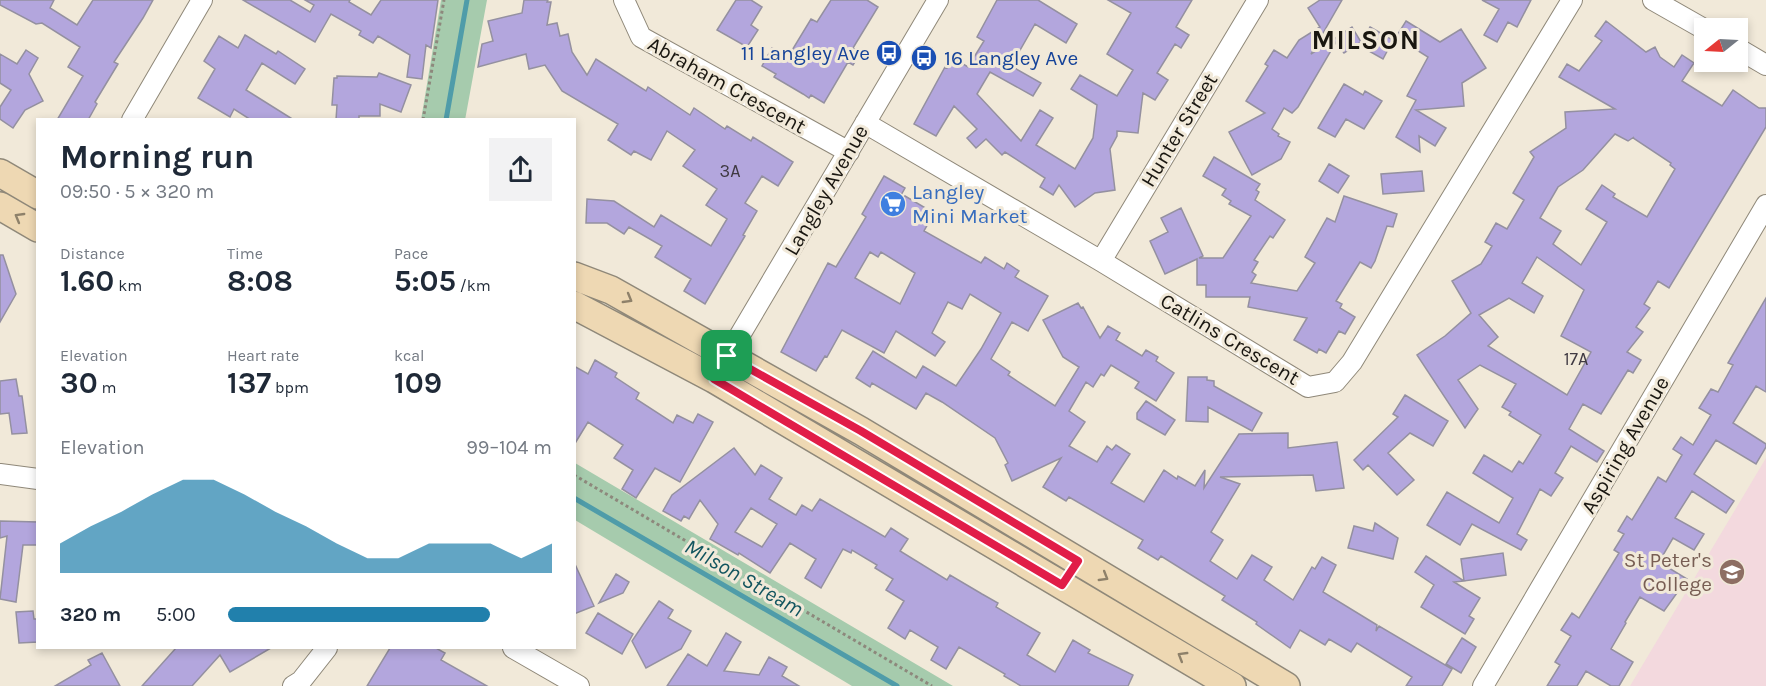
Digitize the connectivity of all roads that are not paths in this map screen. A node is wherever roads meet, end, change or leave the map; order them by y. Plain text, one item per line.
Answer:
1 (201, 0) edge
2 (624, 0) edge
3 (938, 0) edge
4 (1258, 0) edge
5 (1572, 0) edge
6 (1653, 0) edge
7 (1694, 23) edge
8 (1748, 54) edge
9 (1766, 65) edge
10 (133, 118) edge
11 (865, 123) junction
12 (849, 152) junction
13 (0, 173) edge
14 (36, 194) edge
15 (1766, 205) edge
16 (0, 206) edge
17 (36, 227) edge
18 (1101, 261) junction
19 (576, 277) edge
20 (576, 306) edge
21 (720, 368) junction
22 (0, 474) edge
23 (36, 479) edge
24 (1078, 561) junction
25 (1062, 585) junction
26 (326, 649) edge
27 (515, 649) edge
28 (293, 686) edge
29 (579, 686) edge
30 (1232, 686) edge
31 (1286, 686) edge
32 (1483, 686) edge

1 - 10 street
2 - 12 street, Abraham Crescent
3 - 11 street, Langley Avenue
4 - 18 street, Hunter Street
5 - 18 street, Catlins Crescent
6 - 7 street
8 - 9 street
11 - 12 street, Langley Avenue
11 - 18 street, Catlins Crescent
12 - 21 street, Langley Avenue
13 - 14 main road
15 - 32 street, Aspiring Avenue
17 -> 16 main road
19 -> 21 main road
20 - 21 main road
21 - 24 main road
21 - 25 main road
22 - 23 street
24 - 25 main road
24 -> 31 main road
30 -> 25 main road
26 - 28 street
27 - 29 street

